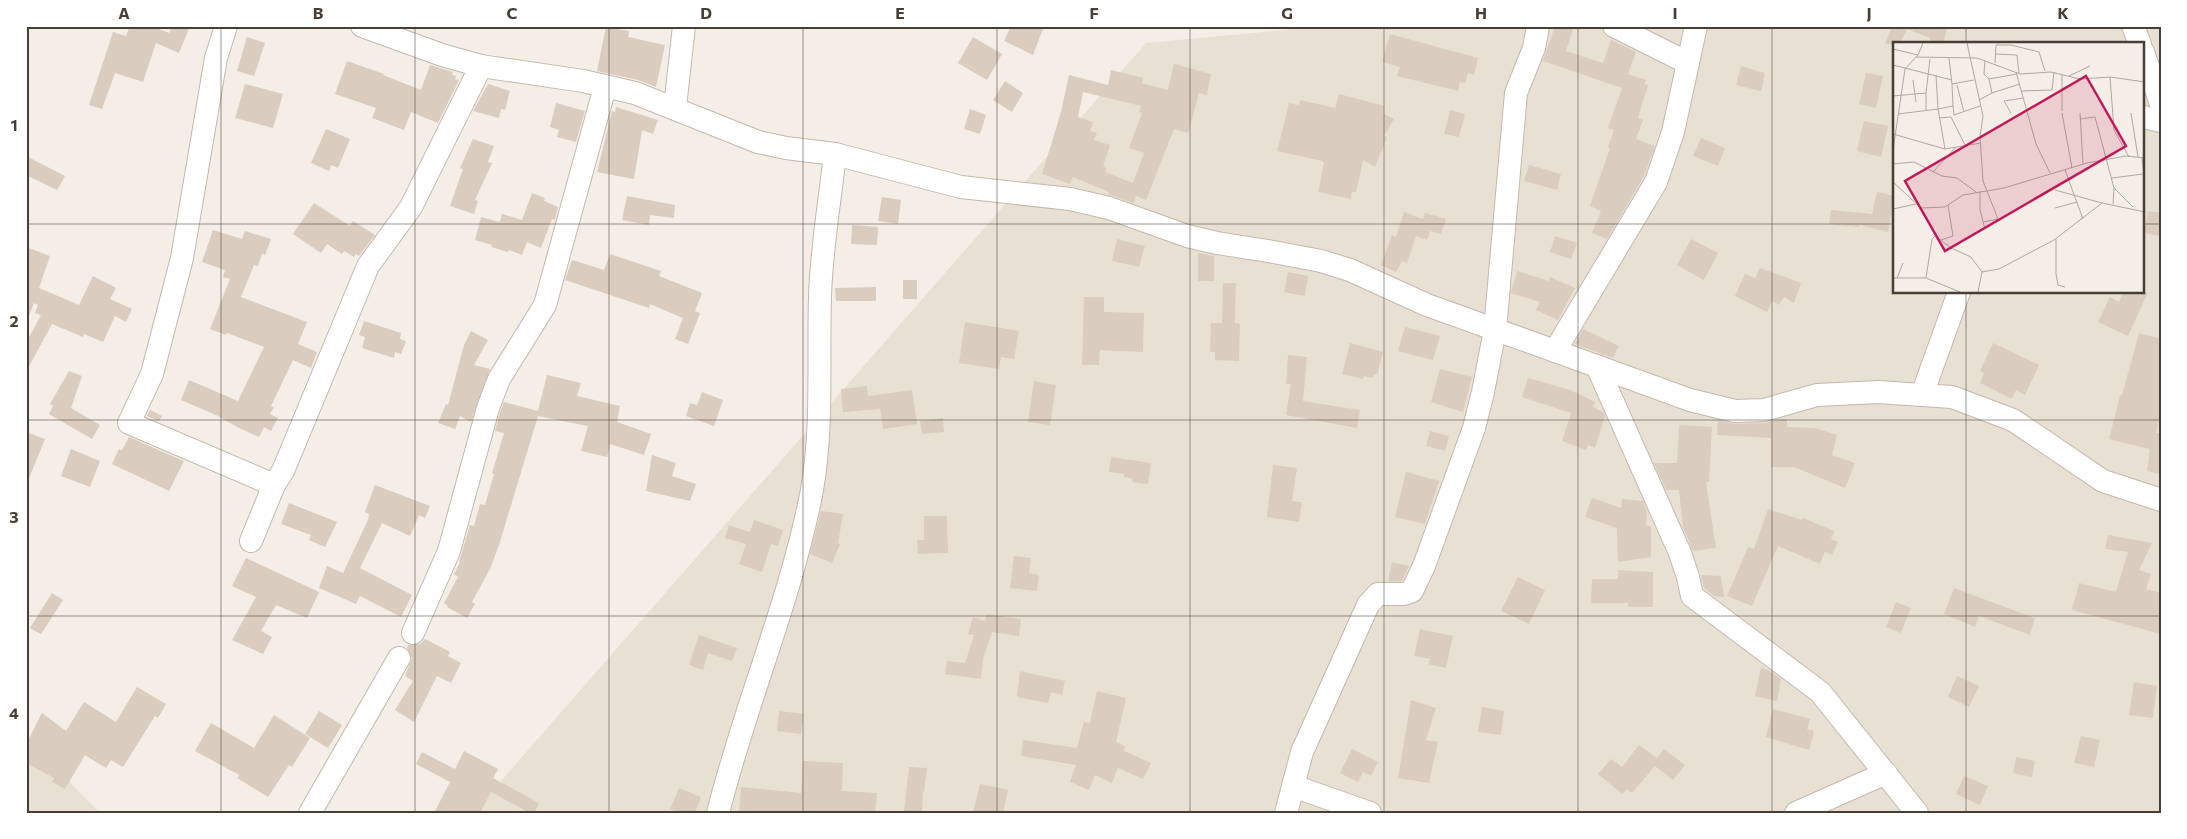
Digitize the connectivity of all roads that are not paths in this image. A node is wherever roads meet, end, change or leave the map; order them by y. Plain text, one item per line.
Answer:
1 (226, 26) edge
2 (362, 26) edge
3 (684, 26) edge
4 (1538, 26) edge
5 (1614, 26) edge
6 (1696, 26) edge
7 (2133, 26) edge
8 (2139, 42) edge
9 (2144, 55) edge
10 (1688, 63) junction
11 (481, 66) junction
12 (605, 87) junction
13 (2161, 104) edge
14 (675, 107) junction
15 (2144, 117) edge
16 (2161, 121) edge
17 (835, 154) junction
18 (1958, 294) edge
19 (1495, 330) junction
20 (1555, 351) junction
21 (1597, 366) junction
22 (1922, 395) junction
23 (274, 485) junction
24 (2161, 500) edge
25 (251, 541) dead end
26 (413, 633) dead end
27 (399, 658) dead end
28 (1886, 773) junction
29 (1293, 786) junction
30 (310, 813) edge
31 (718, 813) edge
32 (1286, 813) edge
33 (1370, 813) edge
34 (1796, 813) edge
35 (1917, 813) edge

1 - 23 street
2 - 11 street
3 - 14 street
4 - 19 street
5 - 10 street
6 - 10 street
7 - 8 street
9 - 13 street
10 - 20 street
11 - 12 street
11 - 23 street
12 - 14 street
12 - 26 street
14 - 17 street
15 - 16 street
17 - 19 street
17 - 31 street
18 - 22 street
19 - 20 street
19 - 29 street
20 - 21 street
21 - 22 street
21 - 28 street
22 - 24 street
23 - 25 street
27 - 30 street
28 - 34 street
28 - 35 street
29 - 32 street
29 - 33 street

